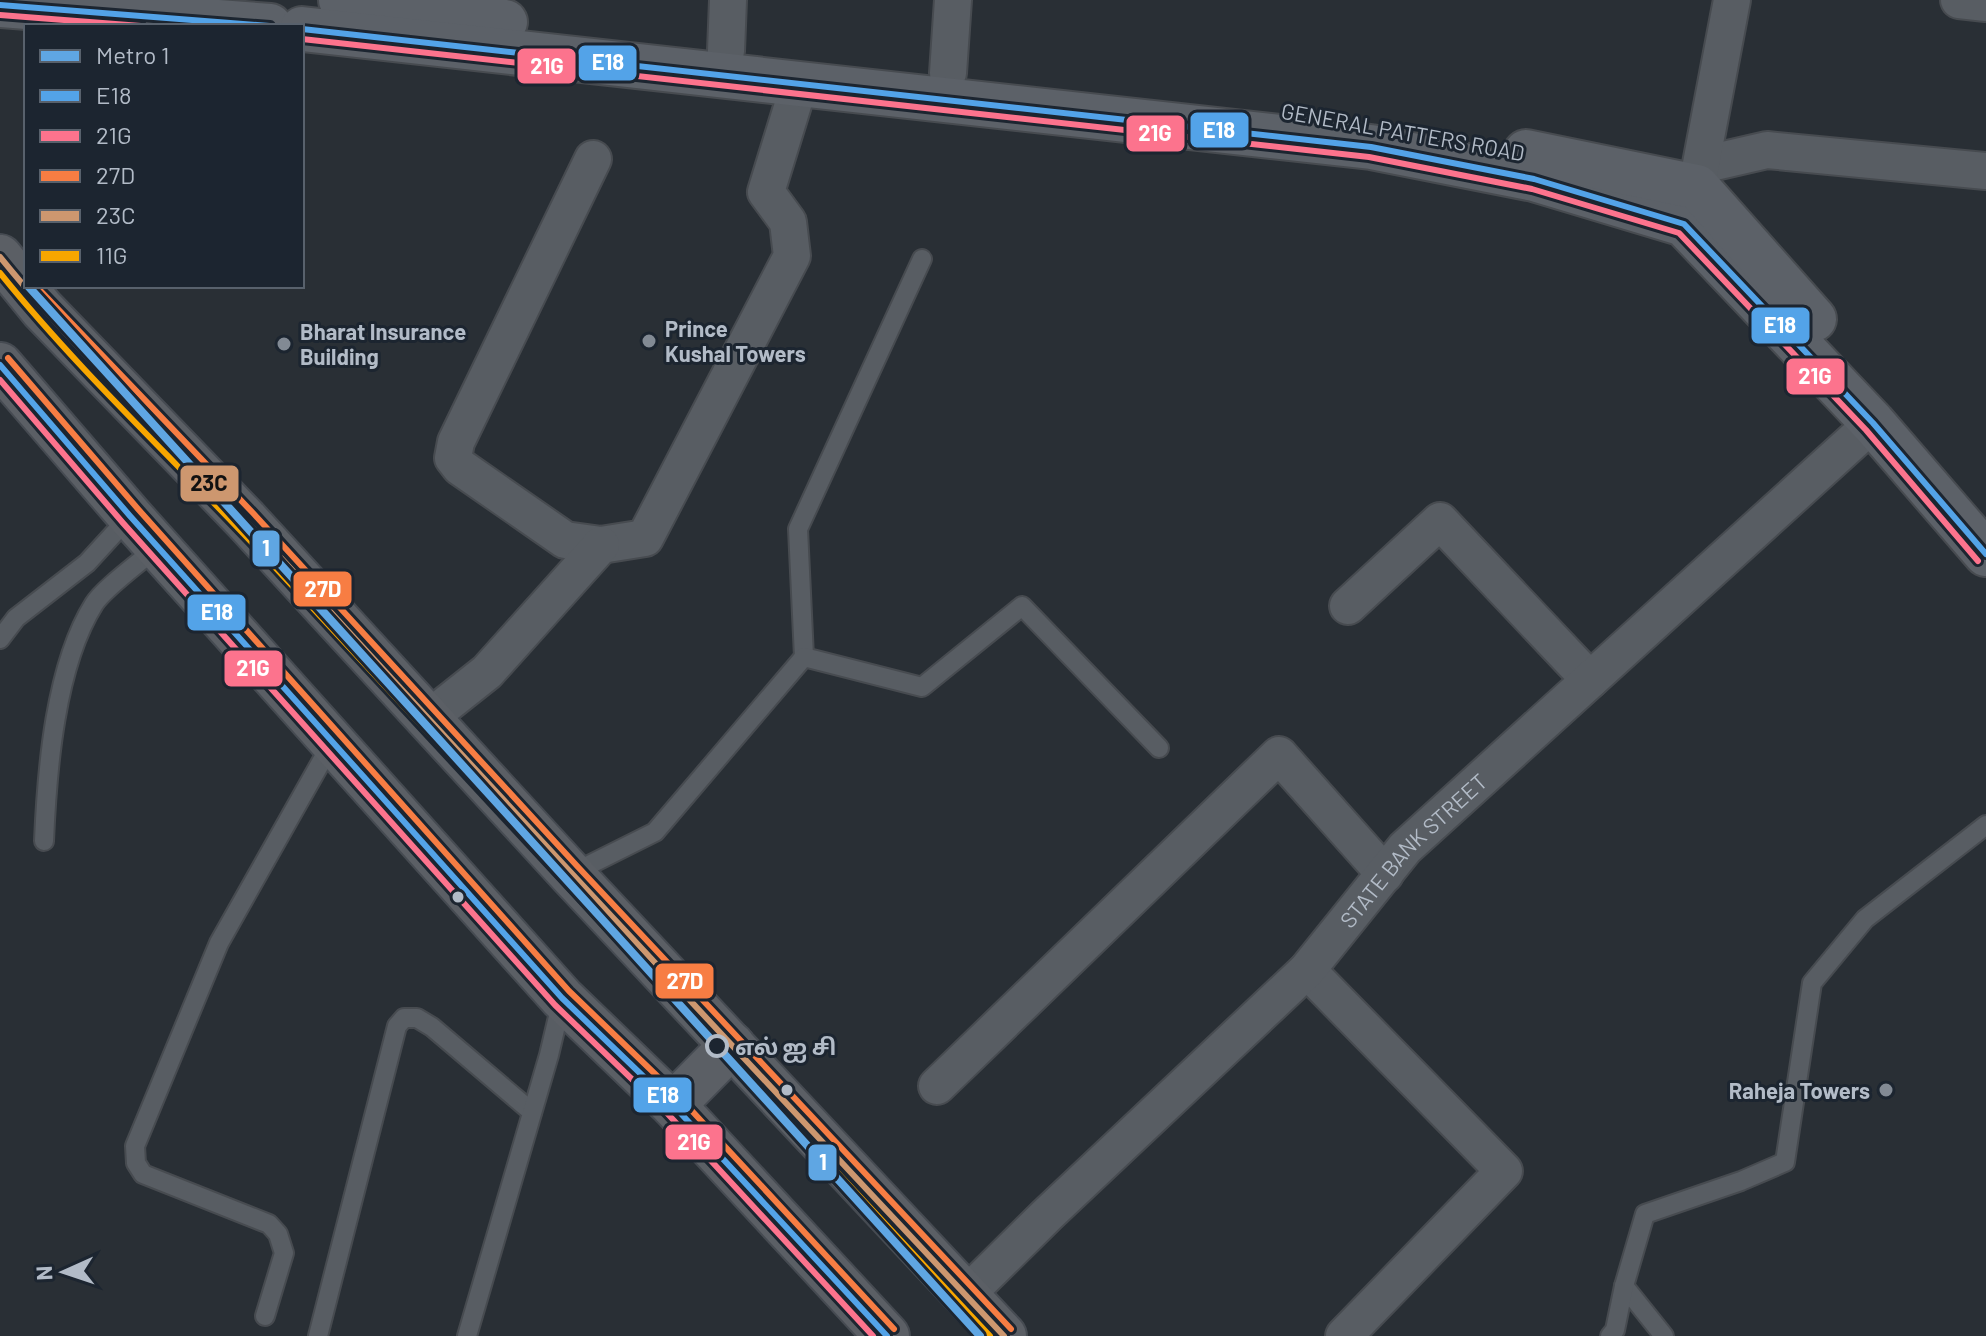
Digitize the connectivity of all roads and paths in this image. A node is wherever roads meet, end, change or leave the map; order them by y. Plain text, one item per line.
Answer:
1 (341, 0) edge
2 (728, 0) edge
3 (953, 0) edge
4 (1732, 0) edge
5 (0, 5) edge
6 (244, 24) edge
7 (304, 29) edge
8 (726, 51) junction
9 (948, 73) junction
10 (799, 85) junction
11 (593, 159) dead end
12 (1537, 167) junction
13 (1986, 171) edge
14 (1694, 192) junction
15 (0, 257) edge
16 (922, 259) dead end
17 (24, 287) edge
18 (25, 288) edge
19 (0, 365) edge
20 (1873, 423) junction
21 (1986, 512) edge
22 (144, 532) junction
23 (601, 545) junction
24 (1986, 554) edge
25 (1348, 606) dead end
26 (0, 639) edge
27 (804, 657) junction
28 (1590, 680) junction
29 (429, 718) junction
30 (333, 741) junction
31 (1159, 748) dead end
32 (1983, 835) edge
33 (44, 841) dead end
34 (571, 874) junction
35 (1385, 874) junction
36 (1307, 970) junction
37 (562, 998) junction
38 (732, 1045) junction
39 (937, 1086) dead end
40 (673, 1105) junction
41 (532, 1112) junction
42 (1624, 1286) junction
43 (967, 1294) junction
44 (265, 1316) dead end
45 (318, 1336) edge
46 (467, 1336) edge
47 (887, 1336) edge
48 (1004, 1336) edge
49 (1344, 1336) edge
50 (1610, 1336) edge
51 (1664, 1336) edge

1 - 8 main road, GENERAL PATTERS ROAD
2 - 8 street
3 - 9 street
4 - 14 street
5 - 6 main road
7 - 10 main road, GENERAL PATTERS ROAD
8 - 9 main road, GENERAL PATTERS ROAD
9 - 12 main road, GENERAL PATTERS ROAD
10 - 12 main road, GENERAL PATTERS ROAD
10 - 23 street
11 - 23 street
12 - 14 main road, GENERAL PATTERS ROAD
13 - 14 street
14 - 20 main road, GENERAL PATTERS ROAD
14 - 21 main road
15 - 17 main road
16 - 27 lane
18 - 29 main road
19 - 22 main road
20 - 24 main road, GENERAL PATTERS ROAD
20 - 28 street, STATE BANK STREET
22 - 26 lane
22 - 30 main road
22 - 33 lane
23 - 29 street
25 - 28 street
27 - 31 lane
27 - 34 lane
28 - 35 street, STATE BANK STREET
29 - 34 main road
30 - 37 main road
30 - 44 lane
32 - 42 lane
34 - 38 main road
35 - 36 street, STATE BANK STREET
35 - 39 street
36 - 43 street, STATE BANK STREET
36 - 49 street
37 - 40 main road
37 - 41 lane
38 - 40 main road
38 - 43 main road
40 - 47 main road
41 - 45 lane
41 - 46 lane
42 - 50 lane
42 - 51 lane
43 - 48 main road

